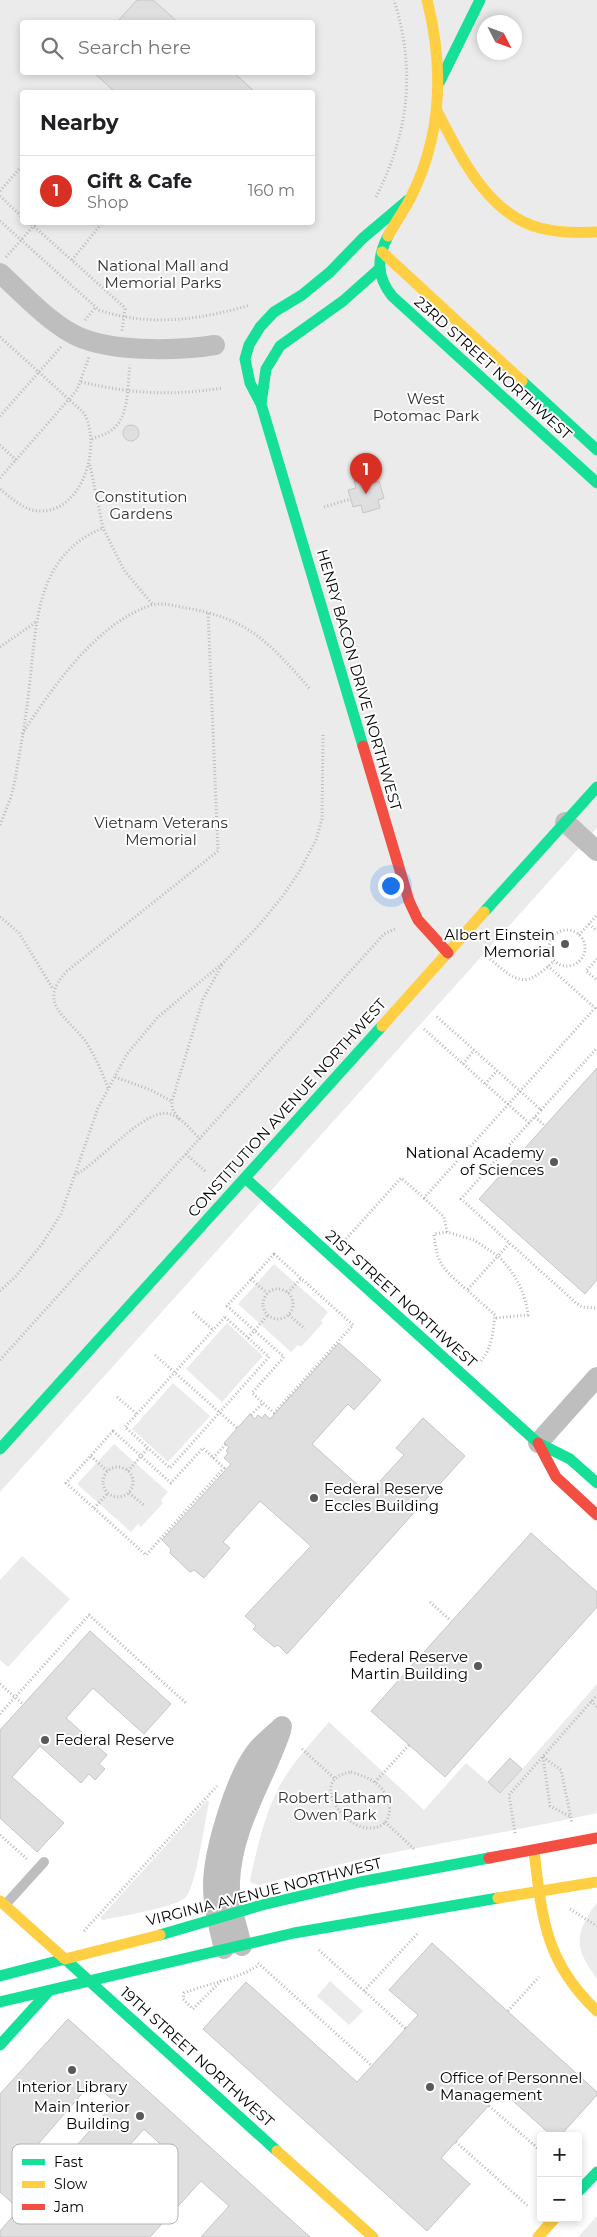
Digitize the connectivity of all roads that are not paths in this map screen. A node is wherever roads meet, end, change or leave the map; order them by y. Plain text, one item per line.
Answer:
1 (427, 0) edge
2 (480, 0) edge
3 (439, 82) junction
4 (437, 111) junction
5 (411, 197) junction
6 (597, 232) edge
7 (382, 252) junction
8 (3, 266) edge
9 (379, 269) junction
10 (215, 345) dead end
11 (262, 404) junction
12 (597, 450) edge
13 (597, 483) edge
14 (597, 787) edge
15 (565, 822) junction
16 (597, 850) edge
17 (448, 953) junction
18 (244, 1178) junction
19 (597, 1377) edge
20 (538, 1443) junction
21 (0, 1449) edge
22 (597, 1482) edge
23 (597, 1515) edge
24 (597, 1838) edge
25 (534, 1851) junction
26 (41, 1866) road end
27 (597, 1882) edge
28 (540, 1892) junction
29 (2, 1903) edge
30 (226, 1916) junction
31 (239, 1951) junction
32 (65, 1959) junction
33 (0, 1976) edge
34 (90, 1982) junction
35 (49, 1991) junction
36 (0, 2002) edge
37 (597, 2011) edge
38 (0, 2045) edge
39 (597, 2172) edge
40 (582, 2188) edge
41 (551, 2222) edge
42 (373, 2237) edge
43 (538, 2237) edge

1 - 3 main road
2 - 3 main road
3 - 4 main road
4 - 5 main road
4 - 6 main road
5 - 7 main road
5 - 11 main road
7 - 9 main road
7 - 12 main road, 23RD STREET NORTHWEST
8 - 10 street
9 - 11 main road
9 - 13 main road, 23RD STREET NORTHWEST
11 - 17 main road, HENRY BACON DRIVE NORTHWEST
14 - 15 main road, CONSTITUTION AVENUE NORTHWEST
15 - 16 street
15 - 17 main road, CONSTITUTION AVENUE NORTHWEST
17 - 18 main road, CONSTITUTION AVENUE NORTHWEST
18 - 20 main road, 21ST STREET NORTHWEST
18 - 21 main road, CONSTITUTION AVENUE NORTHWEST
19 - 20 street
20 - 22 main road, 21ST STREET NORTHWEST
20 - 23 main road, 21ST STREET NORTHWEST
24 - 25 main road, VIRGINIA AVENUE NORTHWEST
25 - 28 main road
25 - 30 main road, VIRGINIA AVENUE NORTHWEST
26 - 29 lane
27 - 28 main road
28 - 31 main road
28 - 37 main road
29 - 32 main road, 19TH STREET NORTHWEST
30 - 30 street
30 - 31 street
30 - 32 main road, VIRGINIA AVENUE NORTHWEST
31 - 34 main road
32 - 33 main road, VIRGINIA AVENUE NORTHWEST
32 - 34 main road, 19TH STREET NORTHWEST
34 - 35 main road
34 - 42 main road, 19TH STREET NORTHWEST
35 - 36 main road
35 - 38 main road
39 - 40 main road
41 - 43 main road

